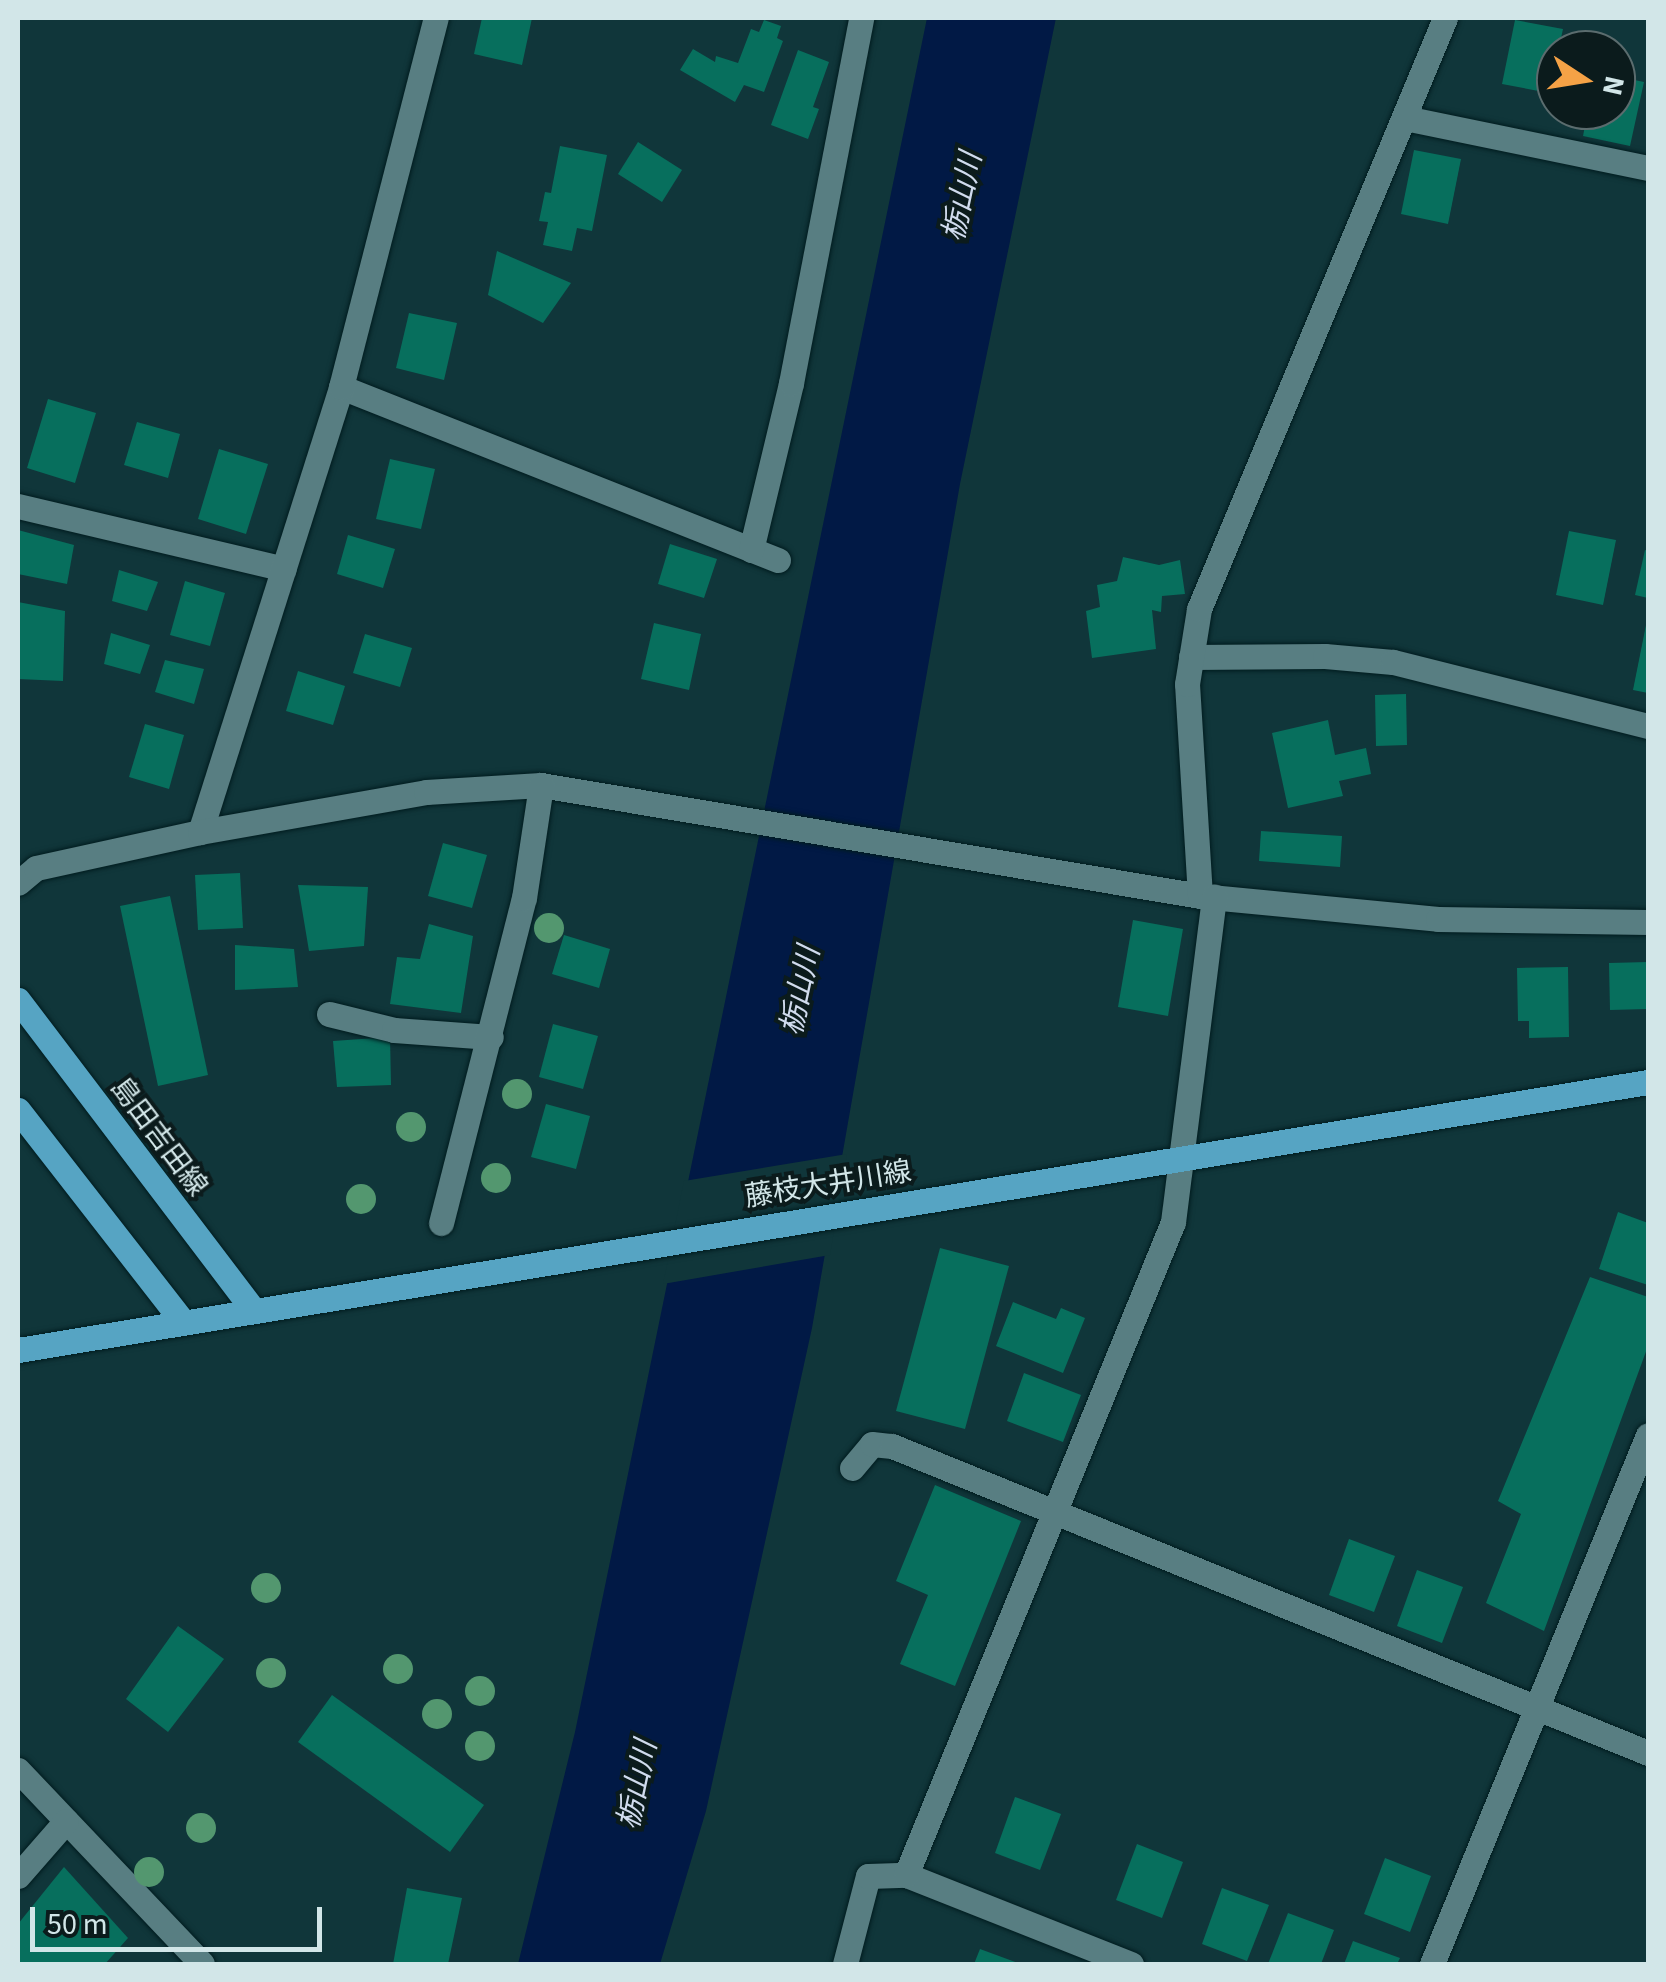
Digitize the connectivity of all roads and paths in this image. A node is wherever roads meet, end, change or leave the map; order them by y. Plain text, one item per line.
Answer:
1 (436, 18) edge
2 (861, 18) edge
3 (1446, 18) edge
4 (1404, 118) junction
5 (1648, 168) edge
6 (341, 387) junction
7 (18, 506) edge
8 (751, 550) junction
9 (778, 560) dead end
10 (284, 569) junction
11 (1191, 657) junction
12 (1648, 726) edge
13 (541, 786) junction
14 (200, 832) junction
15 (18, 883) edge
16 (1207, 897) junction
17 (1648, 922) edge
18 (18, 1000) edge
19 (329, 1014) dead end
20 (491, 1038) junction
21 (1648, 1082) edge
22 (18, 1110) edge
23 (1180, 1158) junction
24 (441, 1223) dead end
25 (252, 1310) junction
26 (183, 1322) junction
27 (18, 1350) edge
28 (1648, 1435) edge
29 (852, 1468) dead end
30 (1052, 1512) junction
31 (1534, 1706) junction
32 (1648, 1754) edge
33 (18, 1770) edge
34 (66, 1821) junction
35 (906, 1875) junction
36 (18, 1876) edge
37 (202, 1964) edge
38 (845, 1964) edge
39 (1131, 1964) edge
40 (1432, 1964) edge

1 - 6 street
2 - 8 street
3 - 4 street
4 - 5 street
4 - 11 street
6 - 8 street
6 - 10 street
7 - 10 street
8 - 9 street
10 - 14 street
11 - 12 street
11 - 16 street
13 - 14 street
13 - 16 street
13 - 20 street
14 - 15 street
16 - 17 street
16 - 23 street
18 - 25 main road, 島田吉田線
19 - 20 street
20 - 24 street
21 - 23 main road, 藤枝大井川線
22 - 26 main road
23 - 25 main road, 藤枝大井川線
23 - 30 street
25 - 26 main road, 藤枝大井川線
26 - 27 main road, 藤枝大井川線
28 - 31 street
29 - 30 street
30 - 31 street
30 - 35 street
31 - 32 street
31 - 40 street
33 - 34 street
34 - 36 street
34 - 37 street
35 - 38 street
35 - 39 street

